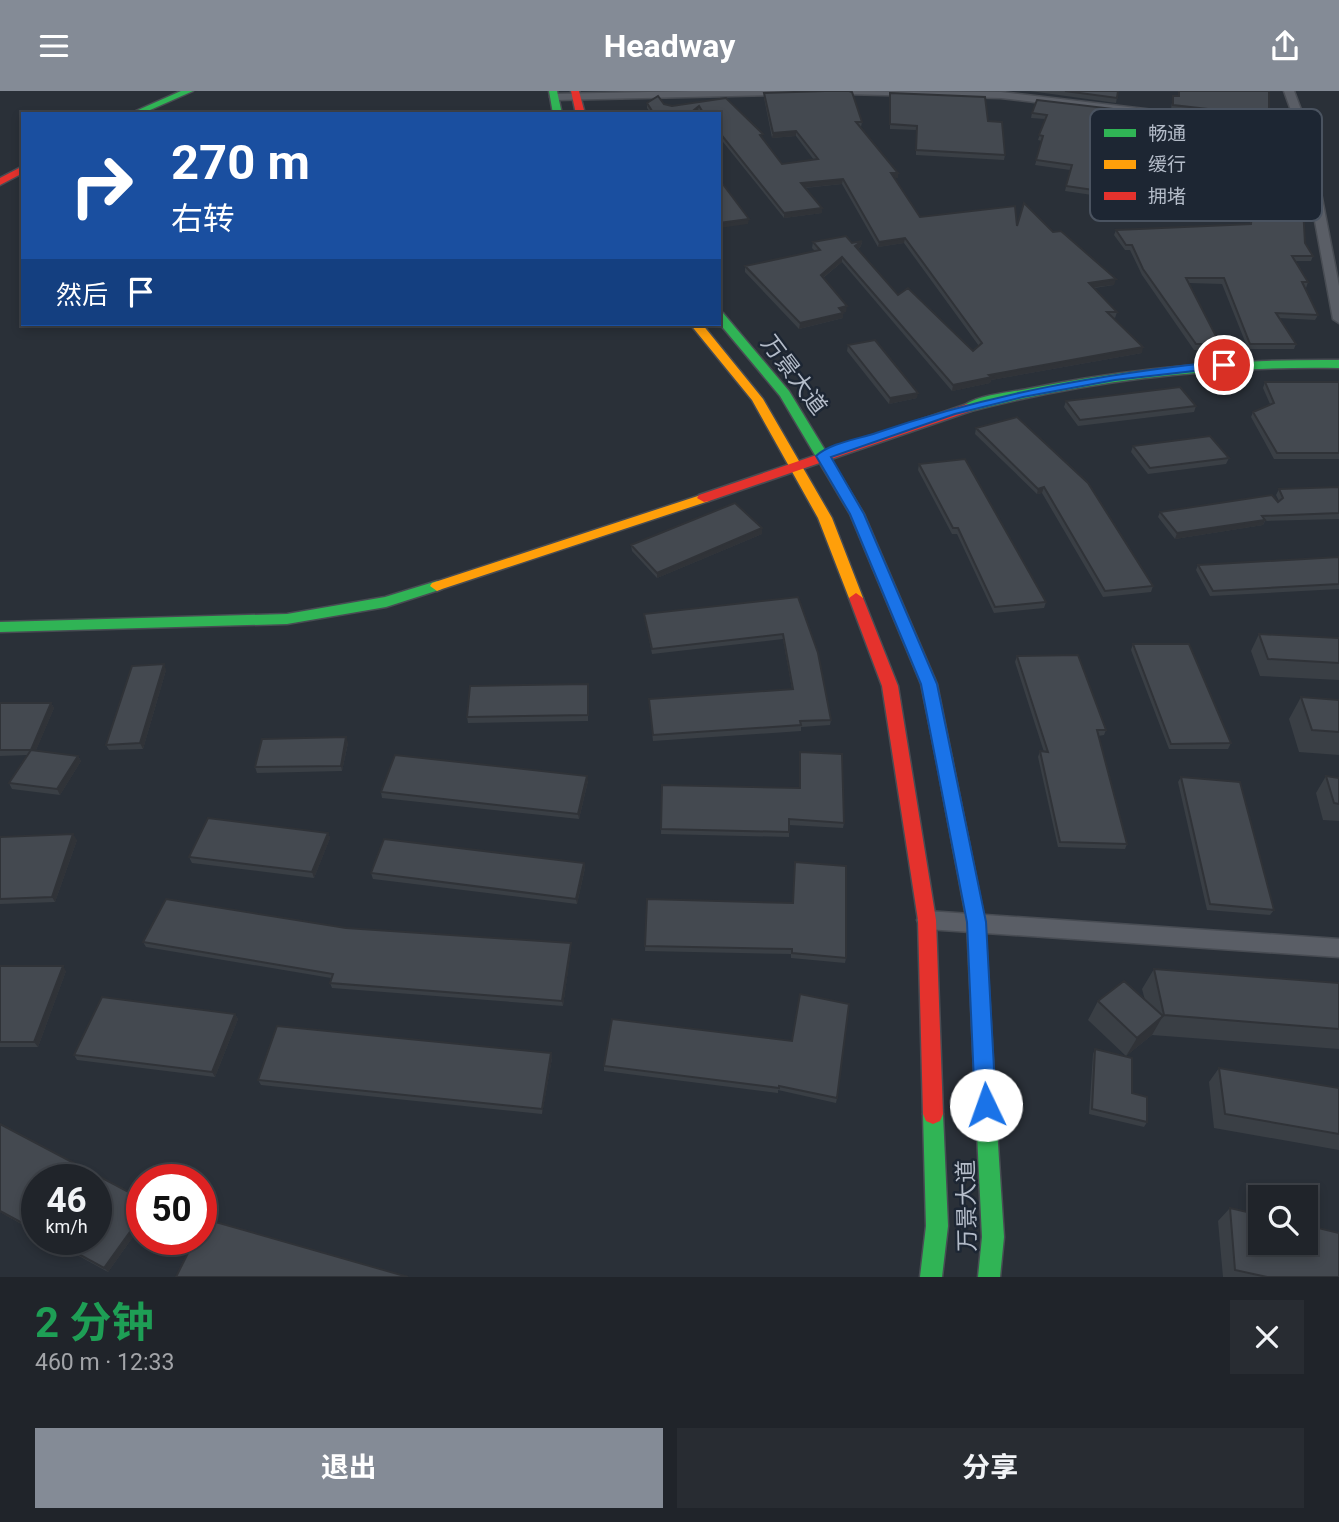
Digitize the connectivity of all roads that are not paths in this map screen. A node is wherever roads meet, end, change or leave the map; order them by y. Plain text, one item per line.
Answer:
1 (189, 91) edge
2 (822, 91) edge
3 (845, 91) edge
4 (1289, 91) edge
5 (576, 93) edge
6 (554, 94) edge
7 (1119, 109) edge
8 (1296, 109) edge
9 (138, 112) edge
10 (558, 112) edge
11 (581, 112) edge
12 (21, 170) edge
13 (0, 182) edge
14 (1321, 221) edge
15 (721, 317) edge
16 (1339, 319) edge
17 (698, 326) edge
18 (1339, 365) edge
19 (823, 456) junction
20 (793, 466) junction
21 (0, 627) edge
22 (927, 920) junction
23 (976, 922) junction
24 (1339, 948) edge
25 (932, 1277) edge
26 (989, 1277) edge

1 - 9 main road
2 - 5 street
3 - 7 street
4 - 8 street
5 - 6 street
5 - 11 main road
6 - 10 main road
12 - 13 main road
14 - 16 street
15 - 19 main road, 万景大道
17 - 20 main road, 万景大道
18 - 19 main road
19 - 20 main road
19 - 23 main road, 万景大道
20 - 21 main road
20 - 22 main road, 万景大道
22 - 23 street
22 - 25 main road, 万景大道
23 - 24 street
23 - 26 main road, 万景大道

